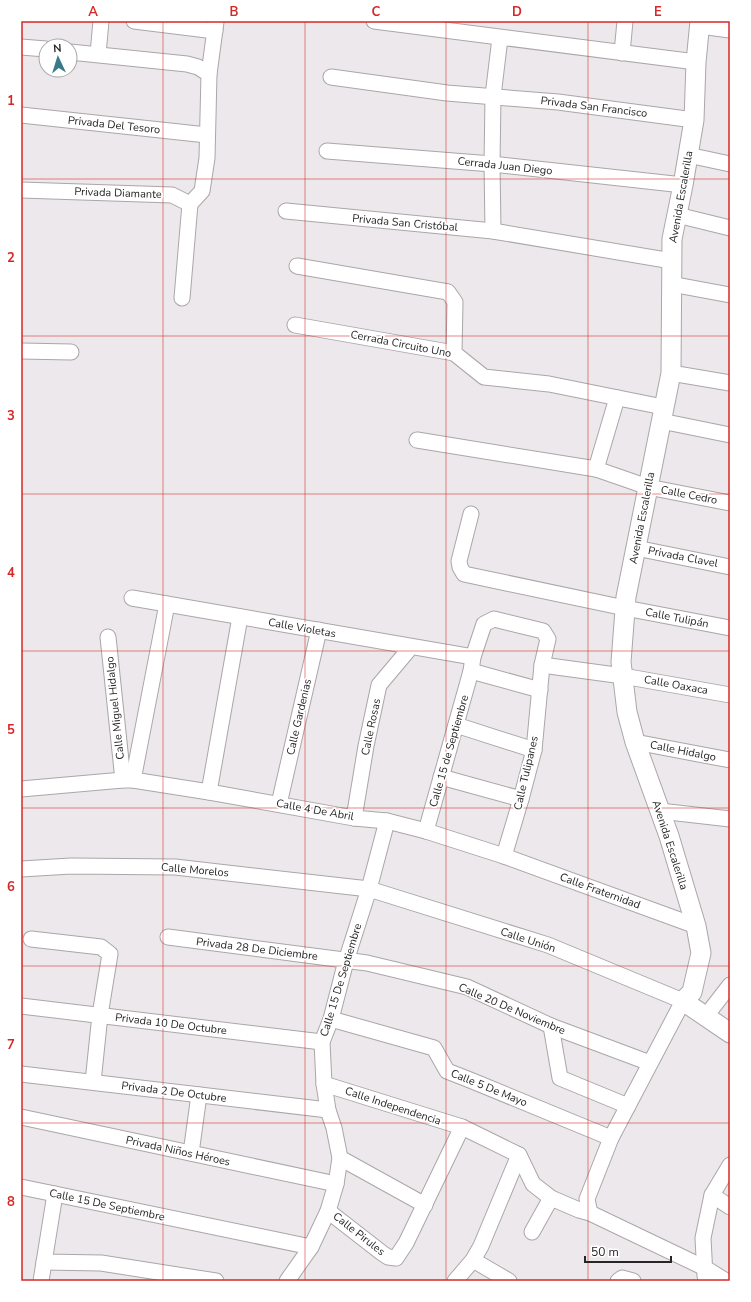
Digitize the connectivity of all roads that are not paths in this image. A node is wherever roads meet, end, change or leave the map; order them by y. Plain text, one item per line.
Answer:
1 (101, 21) edge
2 (134, 21) edge
3 (374, 21) edge
4 (625, 21) edge
5 (700, 23) edge
6 (215, 26) edge
7 (730, 30) edge
8 (500, 38) junction
9 (21, 47) edge
10 (38, 48) edge
11 (78, 53) edge
12 (622, 53) junction
13 (98, 54) junction
14 (696, 62) junction
15 (209, 74) junction
16 (331, 76) dead end
17 (493, 96) junction
18 (21, 115) edge
19 (694, 120) junction
20 (207, 135) junction
21 (328, 151) dead end
22 (688, 155) junction
23 (492, 164) junction
24 (730, 164) edge
25 (683, 185) junction
26 (21, 190) edge
27 (190, 204) junction
28 (286, 211) dead end
29 (677, 215) junction
30 (730, 228) edge
31 (493, 231) junction
32 (672, 261) junction
33 (297, 266) dead end
34 (671, 284) junction
35 (730, 295) edge
36 (182, 298) dead end
37 (295, 325) dead end
38 (21, 351) edge
39 (71, 352) dead end
40 (454, 353) junction
41 (671, 373) junction
42 (730, 383) edge
43 (617, 398) junction
44 (662, 414) junction
45 (730, 435) edge
46 (417, 440) dead end
47 (596, 469) junction
48 (648, 487) junction
49 (730, 503) edge
50 (471, 514) dead end
51 (636, 548) junction
52 (730, 567) edge
53 (132, 598) dead end
54 (167, 604) junction
55 (625, 608) junction
56 (240, 617) junction
57 (730, 628) edge
58 (319, 630) junction
59 (108, 637) dead end
60 (411, 647) junction
61 (472, 664) junction
62 (542, 665) junction
63 (623, 676) junction
64 (540, 690) junction
65 (730, 695) edge
66 (456, 725) junction
67 (636, 742) junction
68 (534, 750) junction
69 (730, 760) edge
70 (441, 777) junction
71 (128, 780) junction
72 (21, 789) edge
73 (209, 792) junction
74 (521, 799) junction
75 (279, 804) junction
76 (660, 811) junction
77 (354, 818) junction
78 (730, 819) edge
79 (387, 821) junction
80 (426, 831) junction
81 (504, 856) junction
82 (21, 869) edge
83 (369, 889) junction
84 (696, 926) junction
85 (31, 938) dead end
86 (168, 938) dead end
87 (346, 960) junction
88 (730, 985) edge
89 (683, 1001) junction
90 (21, 1006) edge
91 (100, 1015) junction
92 (706, 1016) junction
93 (331, 1019) junction
94 (551, 1026) junction
95 (730, 1033) edge
96 (322, 1042) junction
97 (650, 1063) junction
98 (21, 1074) edge
99 (93, 1082) junction
100 (324, 1084) junction
101 (199, 1095) junction
102 (628, 1106) junction
103 (328, 1110) junction
104 (21, 1117) edge
105 (462, 1127) junction
106 (611, 1138) junction
107 (191, 1153) junction
108 (519, 1155) junction
109 (340, 1158) junction
110 (730, 1165) edge
111 (336, 1184) junction
112 (21, 1187) edge
113 (54, 1194) junction
114 (712, 1195) junction
115 (551, 1198) junction
116 (425, 1205) junction
117 (589, 1206) junction
118 (730, 1207) edge
119 (328, 1211) junction
120 (532, 1232) dead end
121 (311, 1248) junction
122 (473, 1260) junction
123 (44, 1262) junction
124 (705, 1275) edge
125 (295, 1277) edge
126 (41, 1281) edge
127 (216, 1281) edge
128 (455, 1281) edge
129 (509, 1281) edge
130 (618, 1281) edge
131 (634, 1281) edge
132 (726, 1281) edge

1 - 13 street
2 - 6 street
3 - 8 street
4 - 12 street
5 - 7 street
5 - 14 main road, Avenida Escalerilla
6 - 15 street
8 - 12 street
8 - 17 street
9 - 10 street
11 - 13 street
12 - 14 street
13 - 15 street
14 - 19 main road, Avenida Escalerilla
15 - 20 street
16 - 17 street, Privada San Francisco
17 - 19 street, Privada San Francisco
17 - 23 street
18 - 20 street, Privada Del Tesoro
19 - 22 main road, Avenida Escalerilla
20 - 27 street
21 - 23 street, Cerrada Juan Diego
22 - 24 street
22 - 25 main road, Avenida Escalerilla
23 - 25 street, Cerrada Juan Diego
23 - 31 street
25 - 29 main road, Avenida Escalerilla
26 - 27 street, Privada Diamante
27 - 36 street
28 - 31 street, Privada San Cristóbal
29 - 30 street
29 - 32 main road, Avenida Escalerilla
31 - 32 street, Privada San Cristóbal
32 - 34 main road, Avenida Escalerilla
33 - 40 street
34 - 35 street
34 - 41 main road, Avenida Escalerilla
37 - 40 street, Cerrada Circuito Uno
38 - 39 street
40 - 43 street, Cerrada Circuito Uno
41 - 42 street
41 - 44 main road, Avenida Escalerilla
43 - 44 street, Cerrada Circuito Uno
43 - 47 street
44 - 45 street, Cerrada Circuito Uno
44 - 48 main road, Avenida Escalerilla
46 - 47 street, Calle Cedro
47 - 48 street, Calle Cedro
48 - 49 street, Calle Cedro
48 - 51 main road, Avenida Escalerilla
50 - 55 street, Calle Tulipán
51 - 52 street, Privada Clavel
51 - 55 main road, Avenida Escalerilla
53 - 54 street, Calle Violetas
54 - 56 street, Calle Violetas
54 - 71 street
55 - 57 street, Calle Tulipán
55 - 63 main road, Avenida Escalerilla
56 - 58 street, Calle Violetas
56 - 73 street
58 - 60 street, Calle Violetas
58 - 75 street, Calle Gardenias
59 - 71 street, Calle Miguel Hidalgo
60 - 61 street, Calle Violetas
60 - 77 street, Calle Rosas
61 - 62 street, Calle Tulipanes
61 - 64 street, Calle Violetas
61 - 66 street, Calle 15 de Septiembre
62 - 63 street, Calle Oaxaca
62 - 64 street, Calle Tulipanes
63 - 65 street, Calle Oaxaca
63 - 67 main road, Avenida Escalerilla
64 - 68 street, Calle Tulipanes
66 - 68 street
66 - 70 street, Calle 15 de Septiembre
67 - 69 street, Calle Hidalgo
67 - 76 main road, Avenida Escalerilla
68 - 74 street, Calle Tulipanes
70 - 74 street
70 - 80 street, Calle 15 de Septiembre
71 - 72 street, Calle 4 De Abril
71 - 73 street, Calle 4 De Abril
73 - 75 street, Calle 4 De Abril
74 - 81 street, Calle Tulipanes
75 - 77 street, Calle 4 De Abril
76 - 78 street
76 - 84 main road, Avenida Escalerilla
77 - 79 street, Calle 4 De Abril
79 - 80 street, Calle 4 De Abril
79 - 83 street, Calle 15 De Septiembre
80 - 81 street, Calle 4 De Abril
81 - 84 street, Calle Fraternidad
82 - 83 street, Calle Morelos
83 - 87 street, Calle 15 De Septiembre
83 - 89 street, Calle Unión
84 - 89 main road, Avenida Escalerilla
85 - 91 street
86 - 87 street, Privada 28 De Diciembre
87 - 93 street, Calle 15 De Septiembre
87 - 94 street, Calle 20 De Noviembre
88 - 92 street
89 - 92 main road
89 - 97 street
90 - 91 street, Privada 10 De Octubre
91 - 96 street, Privada 10 De Octubre
91 - 99 street
92 - 95 main road
93 - 96 street, Calle 15 De Septiembre
93 - 106 street, Calle 5 De Mayo
94 - 97 street, Calle 20 De Noviembre
94 - 102 street
96 - 100 street, Calle 15 De Septiembre
97 - 102 street
98 - 99 street, Privada 2 De Octubre
99 - 101 street, Privada 2 De Octubre
100 - 103 street, Calle 15 De Septiembre
100 - 105 street, Calle Independencia
101 - 103 street, Privada 2 De Octubre
101 - 107 street
102 - 106 street
103 - 109 street, Calle 15 De Septiembre
104 - 107 street, Privada Niños Héroes
105 - 108 street, Calle Independencia
105 - 116 street, Calle Pirules
106 - 117 street
107 - 111 street, Privada Niños Héroes
108 - 115 street
108 - 122 street
109 - 111 street, Calle 15 De Septiembre
109 - 116 street
110 - 114 street
111 - 119 street, Calle 15 De Septiembre
112 - 113 street, Calle 15 De Septiembre
113 - 121 street, Calle 15 De Septiembre
113 - 123 street
114 - 118 street
114 - 124 street
115 - 117 street
115 - 120 street
116 - 119 street, Calle Pirules
117 - 124 street
119 - 121 street, Calle Pirules
121 - 125 street, Calle Pirules
122 - 128 street
122 - 129 street
123 - 126 street
123 - 127 street
124 - 132 street
130 - 131 street

